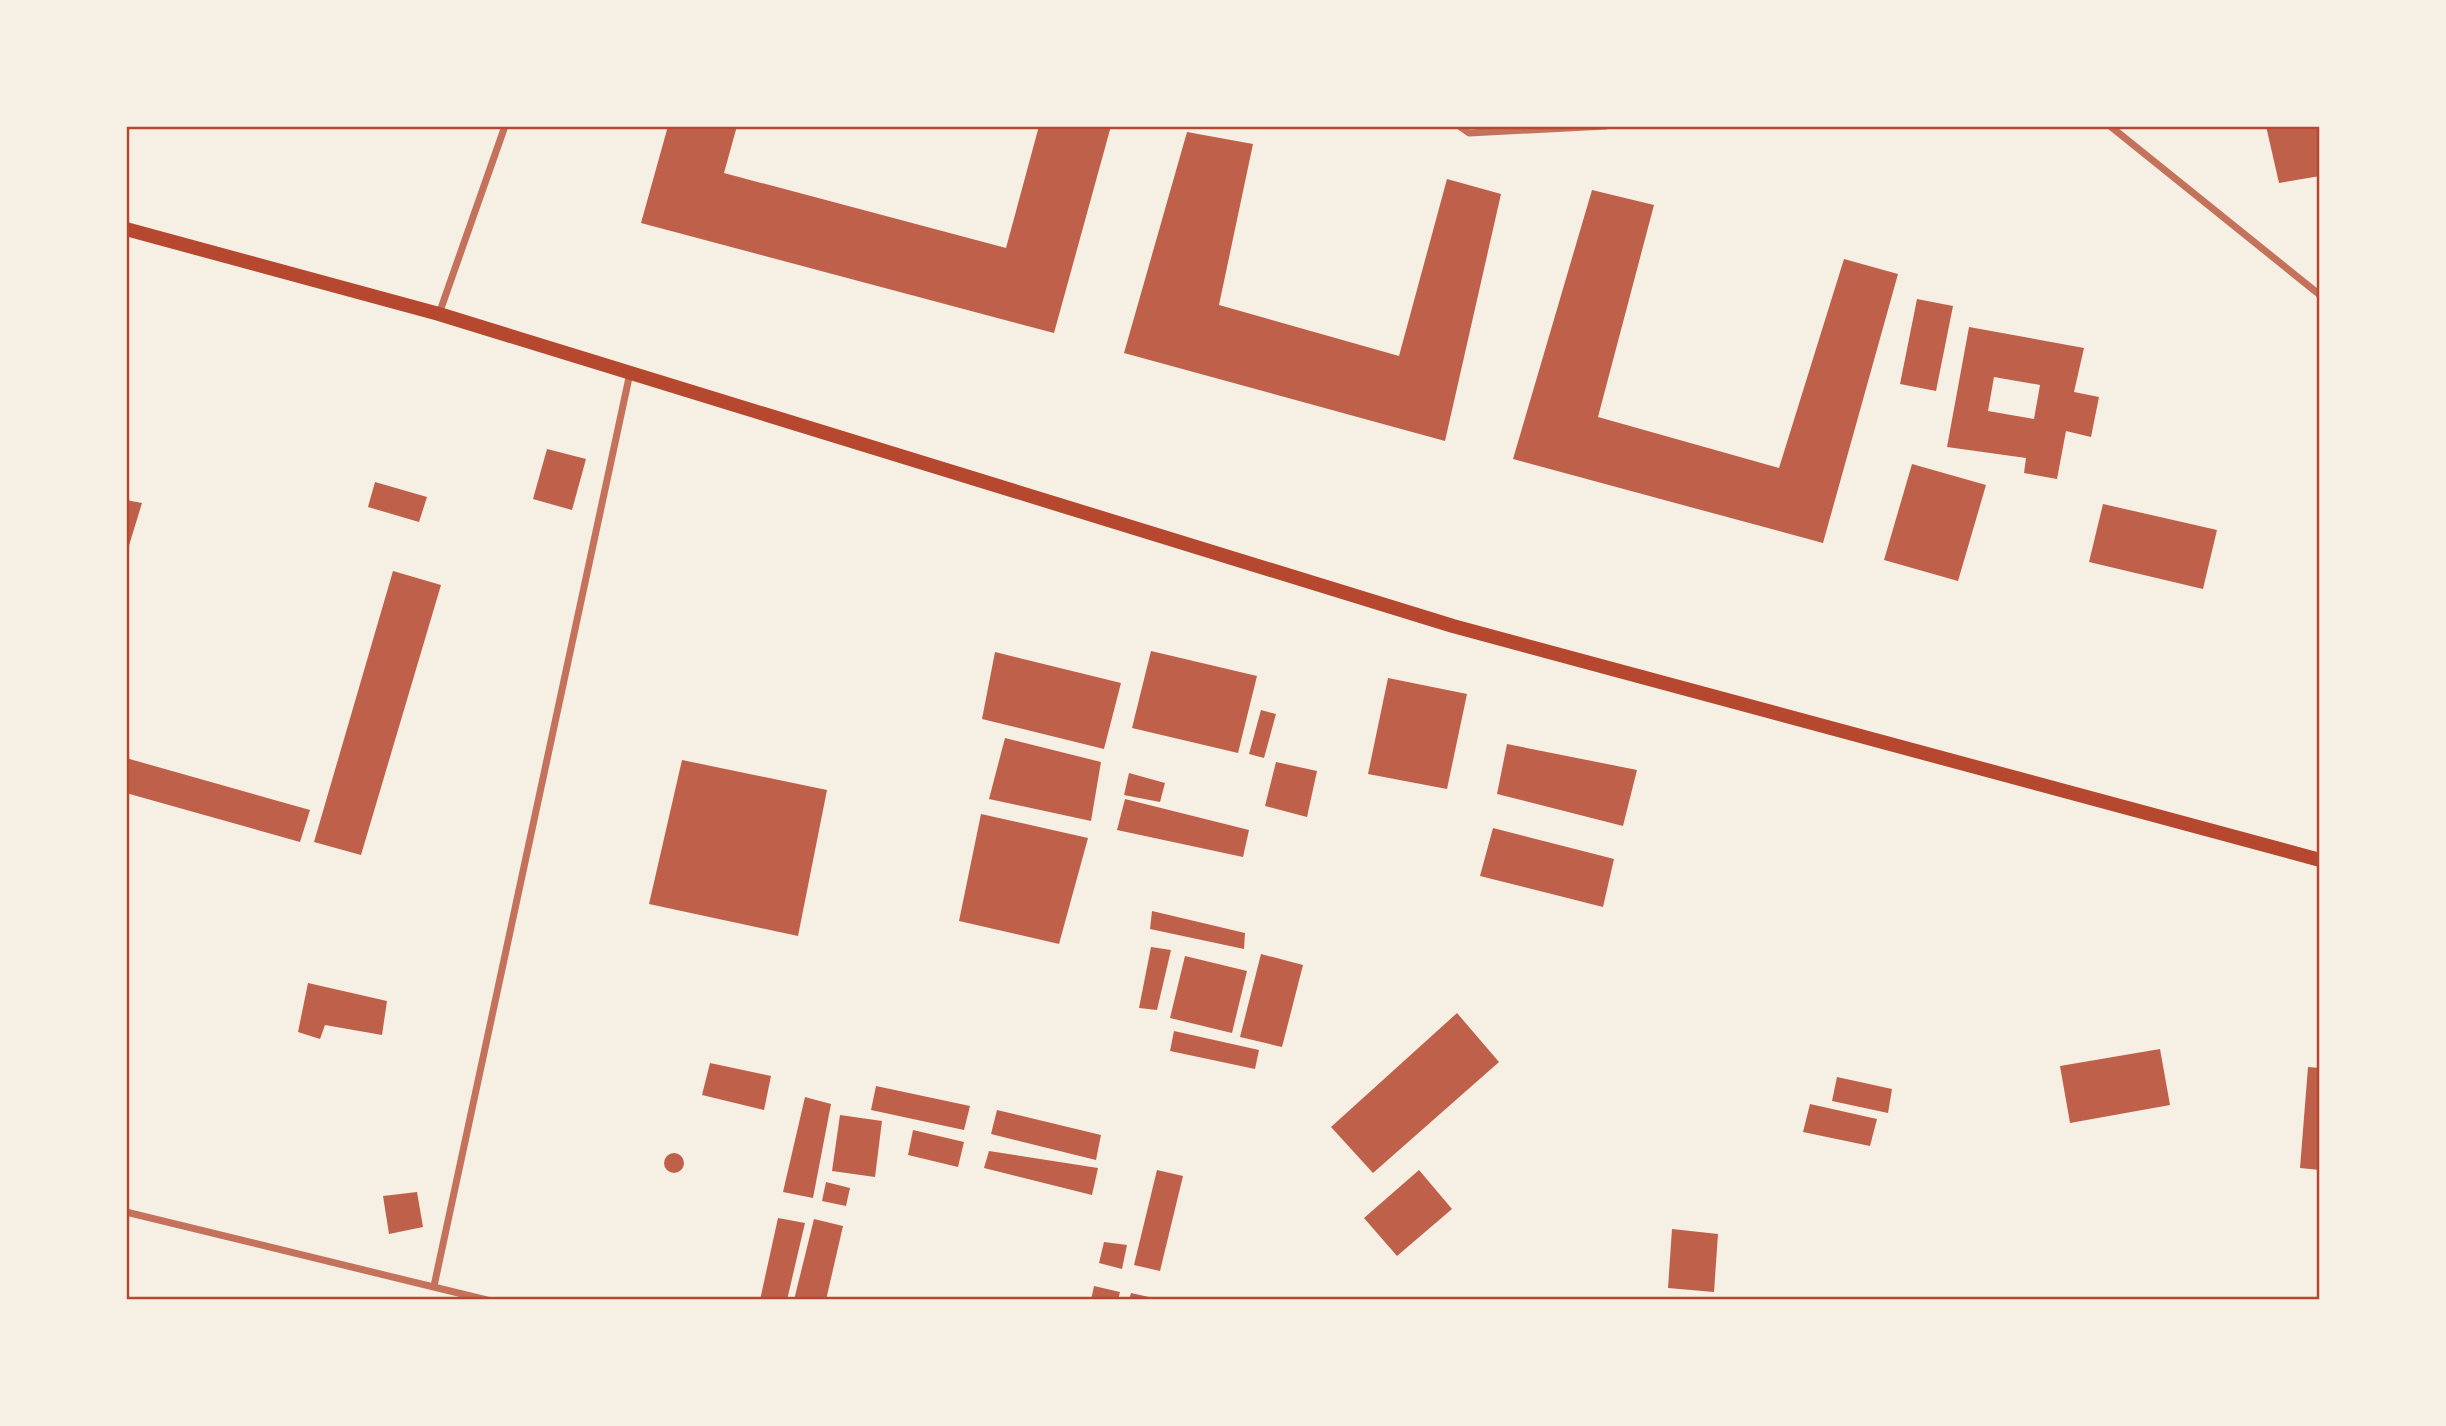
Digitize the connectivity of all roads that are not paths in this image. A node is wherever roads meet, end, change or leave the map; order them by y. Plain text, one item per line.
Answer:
1 (505, 126) edge
2 (1460, 126) edge
3 (1606, 126) edge
4 (2110, 126) edge
5 (126, 229) edge
6 (2320, 295) edge
7 (439, 314) junction
8 (630, 373) junction
9 (2320, 860) edge
10 (126, 1212) edge
11 (434, 1286) junction
12 (487, 1300) edge

1 - 7 street
2 - 3 street
4 - 6 street
5 - 7 main road
7 - 8 main road
8 - 9 main road
8 - 11 street
10 - 11 street
11 - 12 street

